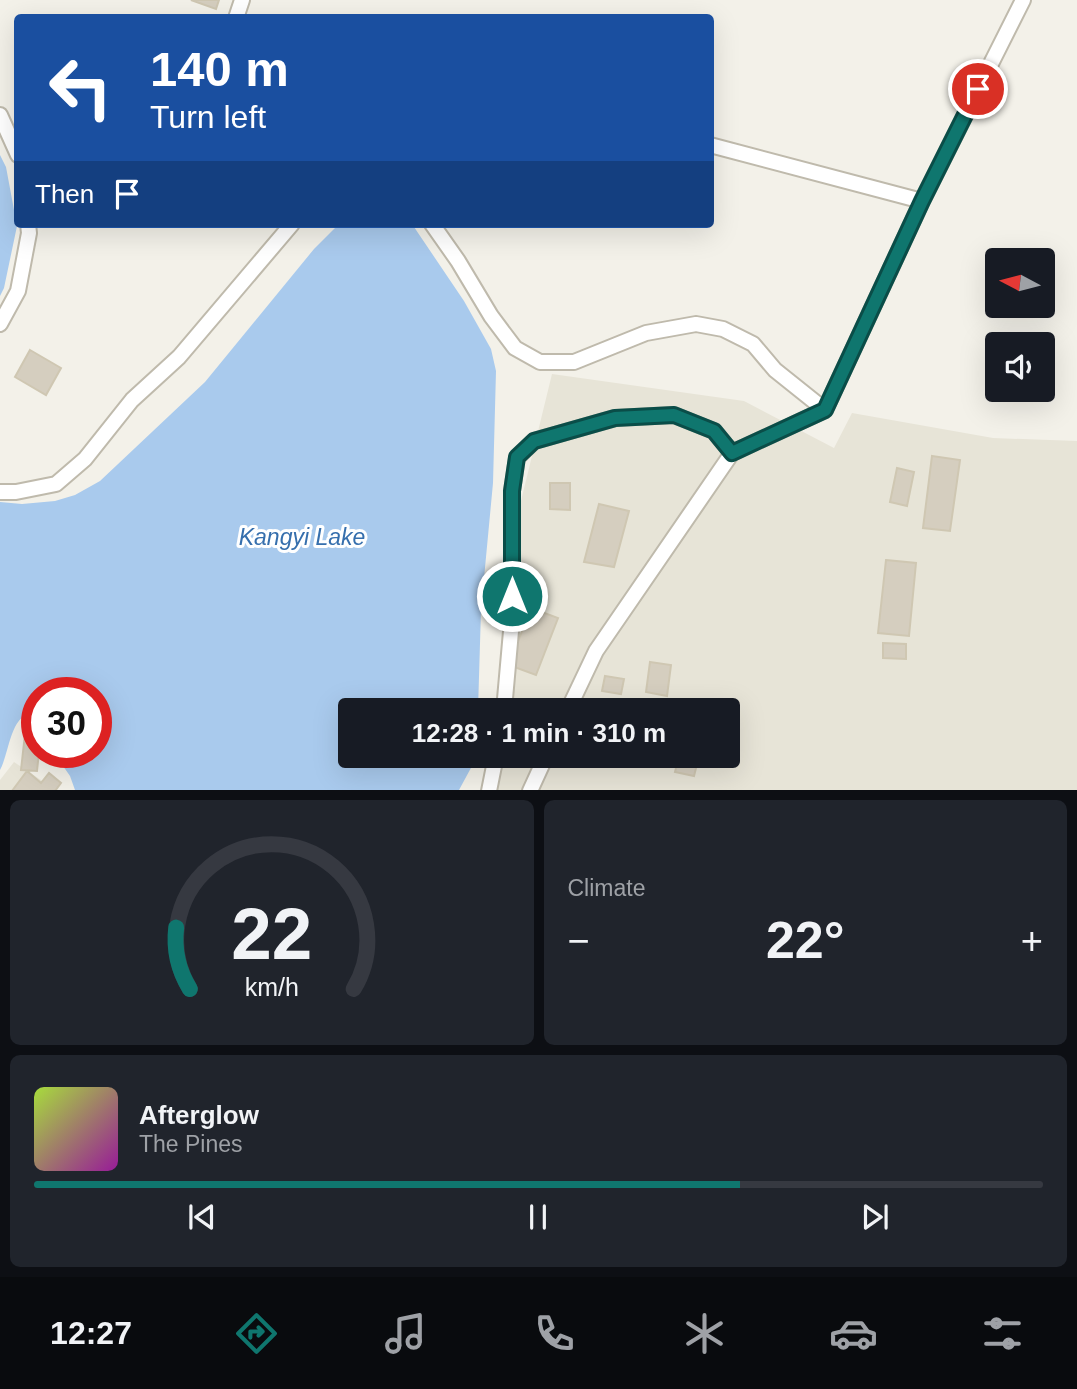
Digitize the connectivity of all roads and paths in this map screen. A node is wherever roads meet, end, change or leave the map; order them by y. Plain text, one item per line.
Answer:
1 (1023, 0) edge
2 (0, 115) edge
3 (14, 146) edge
4 (714, 146) edge
5 (922, 201) junction
6 (28, 228) edge
7 (289, 228) edge
8 (435, 228) edge
9 (0, 324) edge
10 (825, 410) junction
11 (732, 453) junction
12 (0, 492) edge
13 (505, 698) edge
14 (574, 698) edge
15 (494, 768) edge
16 (540, 768) edge
17 (489, 790) edge
18 (530, 790) edge

1 - 5 street
2 - 3 street
4 - 5 street
5 - 10 street
6 - 9 street
7 - 12 street
8 - 10 street
10 - 11 street
11 - 13 street
11 - 14 street
15 - 17 street
16 - 18 street

